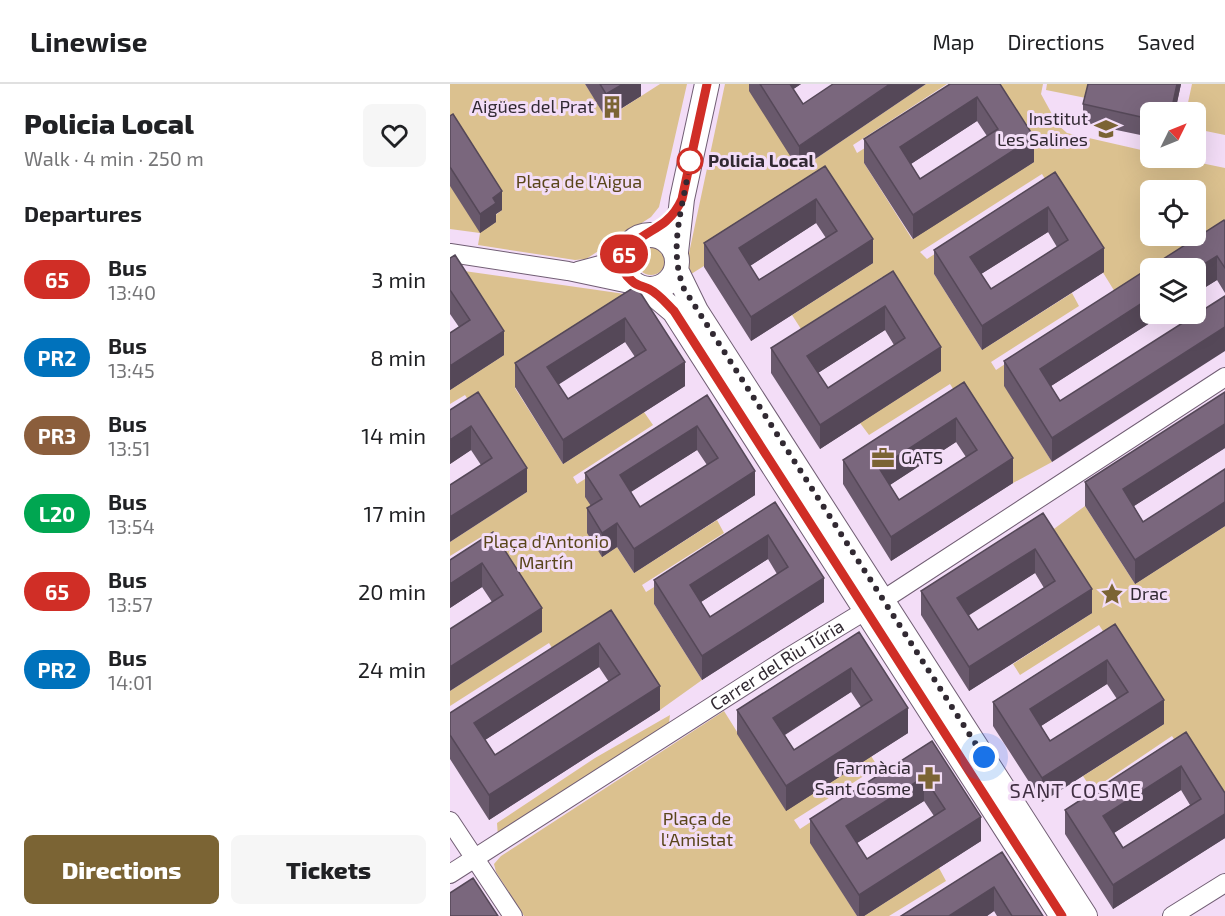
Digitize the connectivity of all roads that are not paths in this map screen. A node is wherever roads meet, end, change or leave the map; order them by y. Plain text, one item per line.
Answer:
1 (707, 84) edge
2 (682, 199) junction
3 (647, 234) junction
4 (626, 249) junction
5 (450, 253) edge
6 (676, 261) junction
7 (568, 271) junction
8 (644, 288) junction
9 (1225, 377) edge
10 (875, 605) junction
11 (450, 821) edge
12 (474, 858) junction
13 (450, 874) edge
14 (1225, 883) edge
15 (513, 916) edge
16 (1062, 916) edge
17 (1085, 916) edge
18 (1172, 916) edge

1 - 2 street
2 - 3 street
2 - 6 street
3 - 4 street
3 - 6 street
4 - 7 street
4 - 8 street
5 - 7 street
6 - 8 street
6 - 10 street
7 - 8 street
8 - 10 street
9 - 10 street, Carrer del Riu Túria
10 - 12 street, Carrer del Riu Túria
10 - 16 street
10 - 17 street
11 - 12 street
12 - 13 street, Carrer del Riu Túria
12 - 15 street
14 - 18 street

